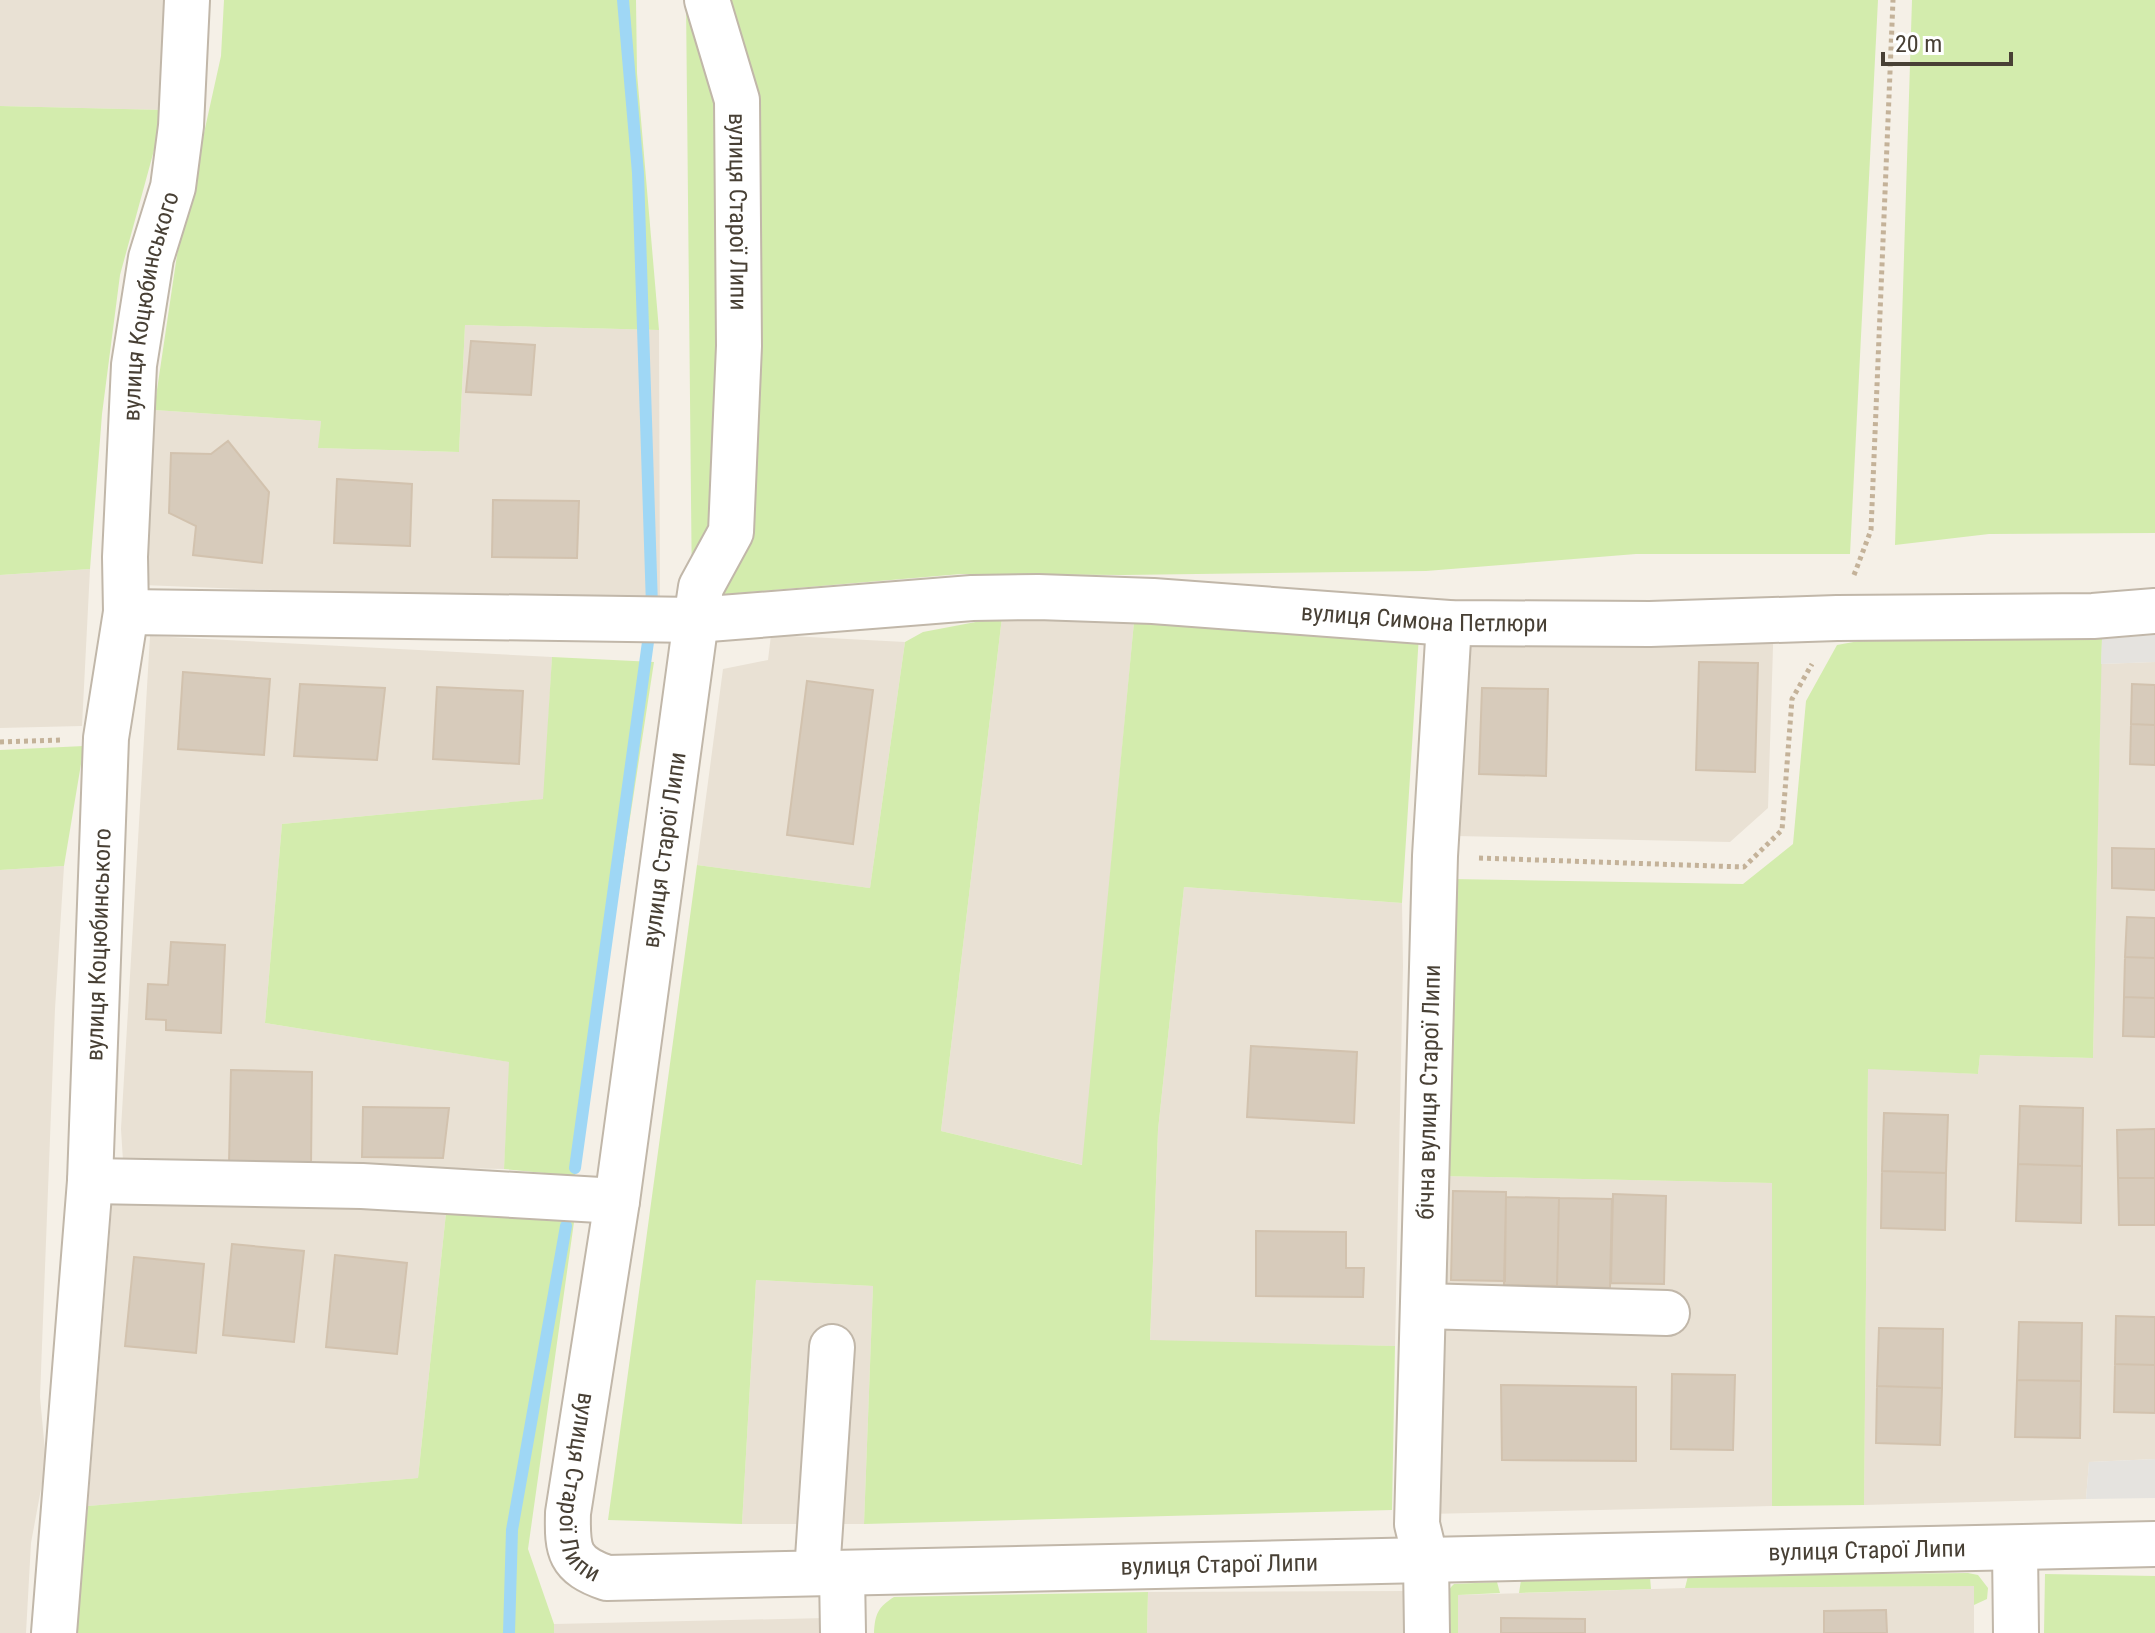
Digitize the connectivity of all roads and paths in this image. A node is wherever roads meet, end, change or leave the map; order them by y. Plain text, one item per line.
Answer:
1 (187, 0) edge
2 (707, 0) edge
3 (1893, 0) edge
4 (2155, 611) edge
5 (126, 612) junction
6 (1837, 618) junction
7 (696, 620) junction
8 (1449, 623) junction
9 (106, 738) junction
10 (0, 742) edge
11 (1435, 856) junction
12 (90, 1181) junction
13 (617, 1201) junction
14 (1423, 1306) junction
15 (1667, 1313) dead end
16 (832, 1347) dead end
17 (2155, 1544) edge
18 (2015, 1549) junction
19 (1426, 1561) junction
20 (829, 1573) junction
21 (54, 1633) edge
22 (843, 1633) edge
23 (1427, 1633) edge
24 (2016, 1633) edge

1 - 5 street, вулиця Коцюбинського
2 - 7 street, вулиця Старої Липи
3 - 6 path
4 - 6 street, вулиця Симона Петлюри
5 - 7 street
5 - 9 street, вулиця Коцюбинського
6 - 8 street, вулиця Симона Петлюри
6 - 11 path
7 - 8 street, вулиця Симона Петлюри
7 - 13 street, вулиця Старої Липи
8 - 11 street, бічна вулиця Старої Липи
9 - 10 path
9 - 12 street, вулиця Коцюбинського
11 - 14 street, бічна вулиця Старої Липи
12 - 13 street
12 - 21 street, вулиця Коцюбинського
13 - 20 street, вулиця Старої Липи
14 - 15 street
14 - 19 street, бічна вулиця Старої Липи
16 - 20 street
17 - 18 street, вулиця Старої Липи
18 - 19 street, вулиця Старої Липи
18 - 24 street
19 - 20 street, вулиця Старої Липи
19 - 23 street, бічна вулиця Старої Липи
20 - 22 street

